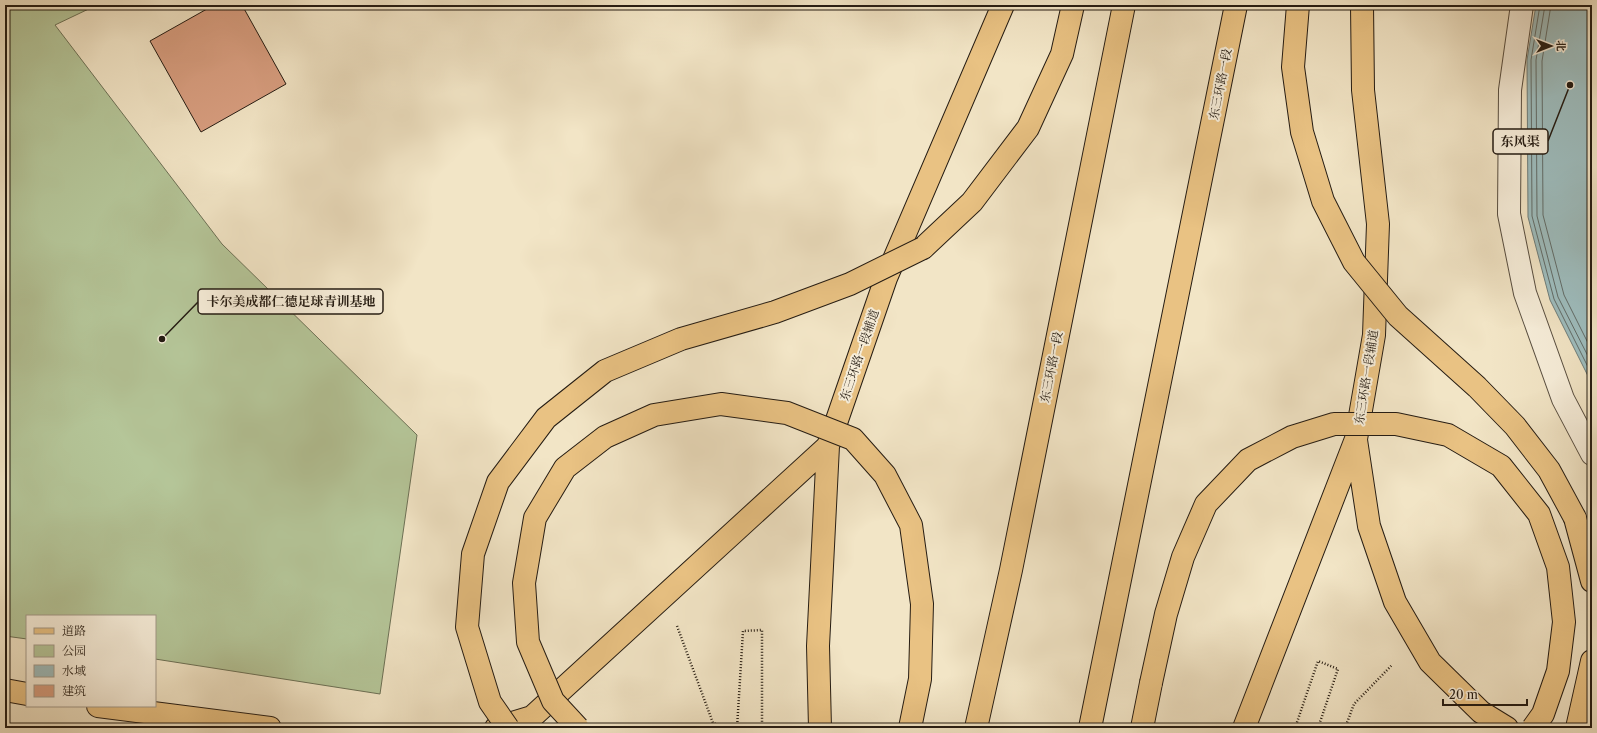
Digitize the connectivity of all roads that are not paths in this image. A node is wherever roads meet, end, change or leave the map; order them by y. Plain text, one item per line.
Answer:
1 (1004, 5) edge
2 (1073, 5) edge
3 (1124, 5) edge
4 (1236, 5) edge
5 (1298, 5) edge
6 (1362, 5) edge
7 (1522, 5) edge
8 (1356, 440) junction
9 (828, 446) junction
10 (1592, 454) edge
11 (1592, 582) edge
12 (1592, 661) edge
13 (5, 690) edge
14 (26, 694) edge
15 (106, 707) edge
16 (270, 728) edge
17 (496, 728) edge
18 (508, 728) edge
19 (578, 728) edge
20 (820, 728) edge
21 (910, 728) edge
22 (976, 728) edge
23 (1090, 728) edge
24 (1142, 728) edge
25 (1244, 728) edge
26 (1507, 728) edge
27 (1533, 728) edge
28 (1577, 728) edge

1 - 9 main road, 东三环路一段辅道
2 - 18 main road, bridge
3 - 22 main road, 东三环路一段
4 - 23 main road, 东三环路一段
5 - 11 main road, bridge
6 - 8 main road, 东三环路一段辅道
7 - 10 street
8 - 25 main road, 东三环路一段辅道
8 - 26 main road
9 - 17 main road
9 - 20 main road, 东三环路一段辅道
12 - 28 main road
13 - 14 main road
15 - 16 main road
19 - 21 main road, bridge
24 - 27 main road, bridge

